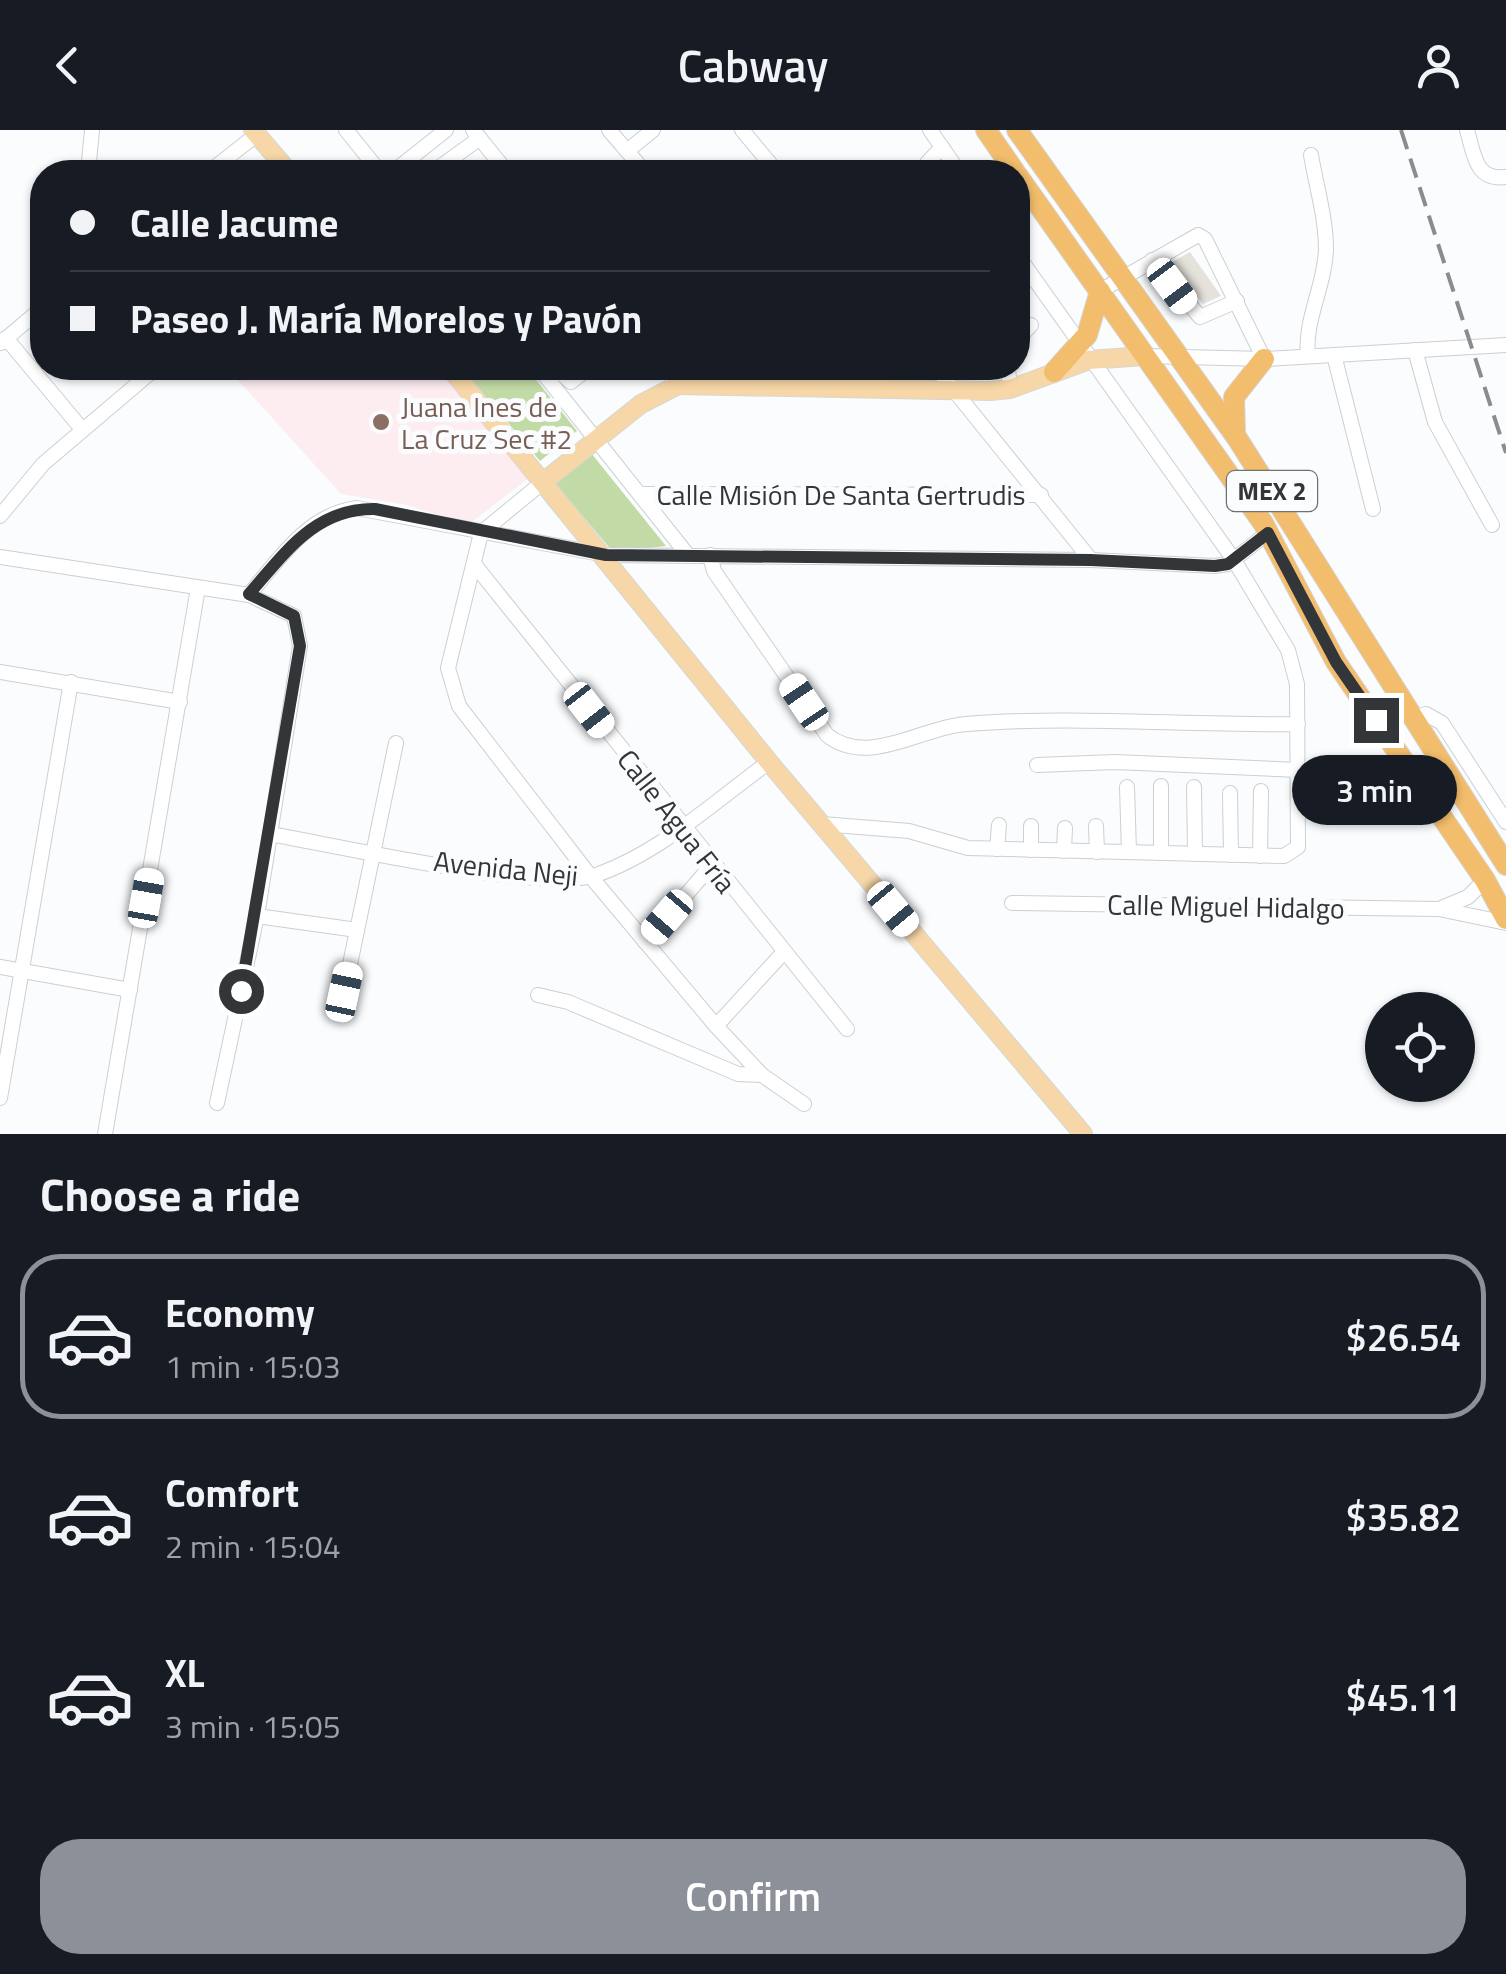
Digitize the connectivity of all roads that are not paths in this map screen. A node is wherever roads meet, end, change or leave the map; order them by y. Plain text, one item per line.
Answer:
1 (92, 130) edge
2 (346, 130) edge
3 (446, 130) edge
4 (609, 130) edge
5 (654, 130) edge
6 (742, 130) edge
7 (930, 130) edge
8 (986, 130) edge
9 (1017, 130) edge
10 (1467, 130) edge
11 (254, 132) edge
12 (477, 134) edge
13 (942, 147) junction
14 (627, 152) junction
15 (1311, 155) dead end
16 (89, 160) edge
17 (222, 160) edge
18 (278, 160) edge
19 (370, 160) edge
20 (408, 160) edge
21 (447, 160) edge
22 (497, 160) edge
23 (634, 160) edge
24 (767, 160) edge
25 (930, 160) edge
26 (951, 160) edge
27 (1006, 160) edge
28 (1506, 177) edge
29 (1030, 193) edge
30 (1152, 260) junction
31 (1030, 273) edge
32 (1122, 278) junction
33 (1100, 290) junction
34 (1237, 300) junction
35 (30, 318) edge
36 (3, 341) edge
37 (1506, 345) edge
38 (1415, 350) junction
39 (1084, 352) junction
40 (1334, 355) junction
41 (1144, 356) junction
42 (1308, 356) junction
43 (1181, 359) junction
44 (1264, 359) junction
45 (30, 372) edge
46 (1054, 372) joint
47 (38, 380) edge
48 (141, 380) edge
49 (460, 380) edge
50 (549, 380) edge
51 (674, 380) edge
52 (946, 380) edge
53 (1009, 380) edge
54 (678, 385) junction
55 (1010, 389) junction
56 (956, 391) junction
57 (80, 428) junction
58 (1236, 438) junction
59 (598, 439) junction
60 (543, 482) junction
61 (640, 494) junction
62 (1041, 494) junction
63 (1373, 510) dead end
64 (0, 516) edge
65 (1492, 525) dead end
66 (480, 533) junction
67 (1268, 533) junction
68 (687, 554) junction
69 (606, 555) junction
70 (710, 555) junction
71 (0, 556) edge
72 (1091, 560) junction
73 (1234, 560) junction
74 (474, 564) junction
75 (198, 588) junction
76 (249, 594) junction
77 (0, 672) edge
78 (71, 682) junction
79 (180, 702) junction
80 (1414, 718) junction
81 (1298, 724) junction
82 (396, 743) dead end
83 (769, 762) junction
84 (1038, 766) dead end
85 (1298, 770) junction
86 (1127, 786) dead end
87 (1161, 786) dead end
88 (1194, 787) dead end
89 (1261, 791) dead end
90 (1230, 793) dead end
91 (1506, 822) edge
92 (822, 824) junction
93 (999, 825) dead end
94 (681, 826) junction
95 (1031, 826) dead end
96 (1096, 826) dead end
97 (1064, 828) dead end
98 (270, 834) junction
99 (997, 849) junction
100 (1031, 850) junction
101 (374, 851) junction
102 (1064, 851) junction
103 (1097, 852) junction
104 (1129, 852) junction
105 (1161, 853) junction
106 (1195, 854) junction
107 (1231, 855) junction
108 (1260, 856) junction
109 (712, 866) junction
110 (1506, 866) edge
111 (591, 878) junction
112 (1485, 880) junction
113 (1012, 903) dead end
114 (1439, 909) junction
115 (257, 916) junction
116 (1506, 921) edge
117 (357, 930) junction
118 (645, 942) junction
119 (782, 953) junction
120 (0, 968) edge
121 (19, 970) junction
122 (130, 990) junction
123 (344, 992) dead end
124 (538, 995) dead end
125 (716, 1026) junction
126 (846, 1029) dead end
127 (762, 1075) junction
128 (0, 1098) edge
129 (217, 1103) dead end
130 (804, 1104) dead end
131 (105, 1134) edge
132 (1083, 1134) edge

1 - 16 street
2 - 19 street
3 - 20 street
4 - 14 street
5 - 14 street
6 - 24 street
7 - 13 street
8 - 27 highway, MEX 2
9 - 32 highway, MEX 2
10 - 28 street
11 - 17 street
11 - 18 main road
12 - 21 street
12 - 22 street
13 - 25 street
13 - 26 street
14 - 23 street
15 - 42 street
29 - 33 highway, MEX 2
30 - 32 street
30 - 34 street
30 - 34 street
31 - 39 street
32 - 33 street
32 - 43 highway, MEX 2
33 - 39 highway
33 - 41 highway, MEX 2
34 - 44 street
35 - 36 street
36 - 45 street
37 - 38 street
38 - 40 street
38 - 65 street
39 - 41 main road
39 - 46 highway
39 - 73 street
40 - 42 street
40 - 63 street
41 - 43 street
41 - 67 highway, MEX 2
42 - 44 street
43 - 44 street
43 - 58 highway, MEX 2
44 - 58 highway
46 - 55 main road
47 - 57 street
48 - 57 street
49 - 60 main road
50 - 59 street, Calle Misión De Santa Gertrudis
51 - 54 street
52 - 56 street
53 - 55 street
54 - 56 main road
54 - 59 main road
55 - 56 main road
56 - 62 street
57 - 64 street
58 - 80 highway, MEX 2
59 - 60 main road
59 - 61 street, Calle Misión De Santa Gertrudis
60 - 66 street
60 - 69 main road
61 - 62 street, Calle Misión De Santa Gertrudis
61 - 68 street, Calle Misión De Santa Gertrudis
62 - 72 street
66 - 69 street
66 - 74 street
66 - 76 street
67 - 73 street
67 - 112 highway, MEX 2
68 - 69 street
68 - 70 street
69 - 83 main road
70 - 72 street
70 - 81 street
71 - 75 street
72 - 73 street
73 - 81 street
74 - 94 street, Calle Agua Fría
74 - 111 street
75 - 76 street
75 - 79 street
76 - 98 street
77 - 78 street
78 - 79 street
78 - 121 street
79 - 122 street
80 - 91 street
80 - 110 highway, MEX 2
81 - 85 street
82 - 101 street
83 - 92 main road
83 - 94 street, Avenida Neji
84 - 85 street
85 - 108 street
86 - 104 street
87 - 105 street
88 - 106 street
89 - 108 street
90 - 107 street
92 - 99 street
92 - 132 main road
93 - 99 street
94 - 109 street, Calle Agua Fría
94 - 111 street, Avenida Neji
95 - 100 street
96 - 103 street
97 - 102 street
98 - 101 street, Avenida Neji
98 - 115 street
99 - 100 street
100 - 102 street
101 - 111 street, Avenida Neji
101 - 117 street
102 - 103 street
103 - 104 street
104 - 105 street
105 - 106 street
106 - 107 street
107 - 108 street
109 - 118 street
109 - 119 street, Calle Agua Fría
111 - 118 street
112 - 114 street
112 - 116 highway, MEX 2
113 - 114 street, Calle Miguel Hidalgo
114 - 116 street, Calle Miguel Hidalgo
115 - 117 street
115 - 129 street
117 - 123 street
118 - 125 street
119 - 125 street
119 - 126 street, Calle Agua Fría
120 - 121 street
121 - 122 street
121 - 128 street
122 - 131 street
124 - 127 street
125 - 127 street
127 - 130 street

